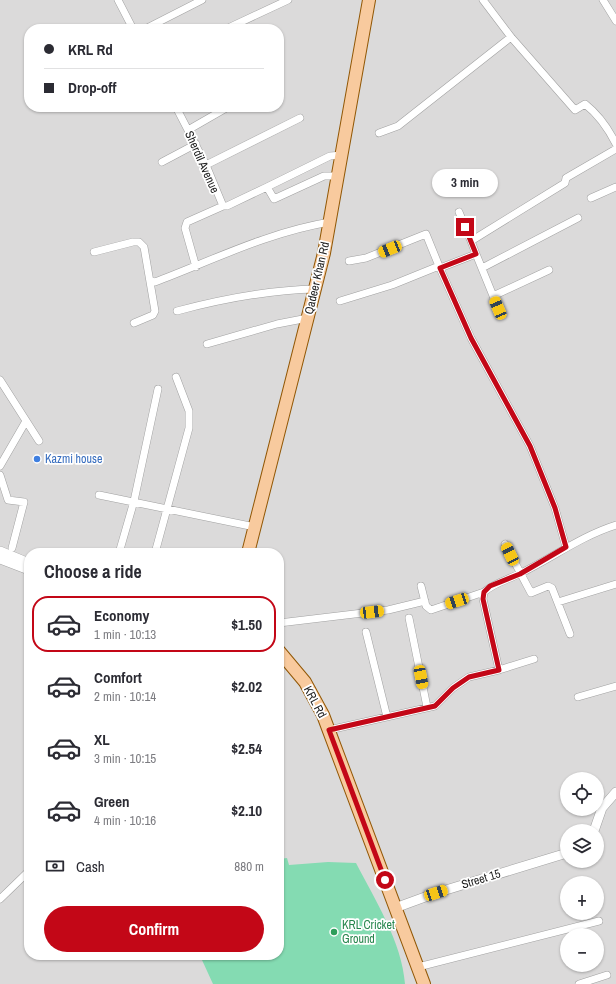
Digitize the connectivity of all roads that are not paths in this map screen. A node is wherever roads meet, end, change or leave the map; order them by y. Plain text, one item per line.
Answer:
1 (118, 0) edge
2 (202, 0) edge
3 (288, 0) edge
4 (369, 0) edge
5 (374, 0) edge
6 (483, 0) edge
7 (603, 0) edge
8 (616, 21) edge
9 (130, 24) edge
10 (155, 24) edge
11 (237, 24) edge
12 (511, 37) junction
13 (179, 112) edge
14 (219, 112) edge
15 (300, 118) dead end
16 (188, 130) junction
17 (379, 133) dead end
18 (196, 144) junction
19 (616, 144) edge
20 (616, 149) edge
21 (343, 155) junction
22 (162, 162) dead end
23 (206, 165) junction
24 (339, 176) junction
25 (267, 187) junction
26 (616, 187) edge
27 (590, 198) dead end
28 (223, 206) junction
29 (459, 212) dead end
30 (578, 218) dead end
31 (330, 222) junction
32 (471, 241) junction
33 (94, 252) dead end
34 (476, 254) junction
35 (349, 261) dead end
36 (196, 267) junction
37 (440, 267) junction
38 (482, 268) junction
39 (549, 270) dead end
40 (151, 281) junction
41 (316, 289) junction
42 (493, 296) junction
43 (340, 301) dead end
44 (498, 308) dead end
45 (177, 311) dead end
46 (308, 318) junction
47 (134, 323) dead end
48 (207, 344) dead end
49 (176, 377) dead end
50 (0, 380) edge
51 (158, 389) dead end
52 (26, 422) junction
53 (39, 441) dead end
54 (0, 466) edge
55 (0, 475) edge
56 (99, 495) dead end
57 (134, 501) junction
58 (166, 510) junction
59 (616, 525) edge
60 (255, 527) junction
61 (505, 544) dead end
62 (566, 547) junction
63 (12, 548) dead end
64 (120, 548) edge
65 (156, 548) edge
66 (249, 548) edge
67 (255, 548) edge
68 (0, 550) edge
69 (0, 559) edge
70 (24, 561) edge
71 (24, 568) edge
72 (520, 574) junction
73 (616, 584) edge
74 (421, 586) dead end
75 (484, 592) junction
76 (425, 601) junction
77 (558, 602) junction
78 (409, 618) dead end
79 (284, 622) edge
80 (366, 632) dead end
81 (570, 634) dead end
82 (284, 657) edge
83 (534, 659) dead end
84 (499, 670) junction
85 (616, 686) edge
86 (578, 697) dead end
87 (427, 707) junction
88 (387, 717) junction
89 (329, 730) junction
90 (616, 792) edge
91 (596, 824) edge
92 (560, 855) edge
93 (24, 876) edge
94 (0, 900) edge
95 (395, 908) junction
96 (599, 921) dead end
97 (418, 966) junction
98 (607, 974) dead end
99 (424, 984) edge
100 (579, 984) edge

1 - 9 street
2 - 10 street
3 - 11 street
4 - 21 main road, Qadeer Khan Rd
5 - 67 main road, Qadeer Khan Rd
6 - 12 street
7 - 8 street
12 - 17 street
12 - 19 street
13 - 16 street, Sherdil Avenue
14 - 16 street
15 - 23 street
16 - 18 street, Sherdil Avenue
18 - 22 street
18 - 23 street, Sherdil Avenue
20 - 32 street
21 - 24 main road, Qadeer Khan Rd
21 - 25 street, Sherdil Avenue
23 - 28 street, Sherdil Avenue
24 - 25 street
24 - 31 main road, Qadeer Khan Rd
25 - 28 street, Sherdil Avenue
26 - 27 street
28 - 36 street
29 - 32 street
30 - 38 street
31 - 36 street
31 - 41 main road, Qadeer Khan Rd
32 - 34 street
33 - 40 street
34 - 37 street
34 - 38 street
35 - 37 street
36 - 40 street
37 - 43 street
37 - 62 street
38 - 42 street
39 - 42 street
40 - 47 street
41 - 45 street
41 - 46 main road, Qadeer Khan Rd
42 - 44 street
46 - 48 street
46 - 60 main road, Qadeer Khan Rd
49 - 58 street
50 - 52 street
51 - 57 street
52 - 53 street
52 - 54 street
55 - 63 street
56 - 57 street
57 - 58 street
57 - 64 street
58 - 60 street
58 - 65 street
59 - 62 street
60 - 66 main road, Qadeer Khan Rd
61 - 72 street
62 - 72 street
68 - 70 street
69 - 71 street
72 - 75 street
72 - 77 street
73 - 77 street
74 - 76 street
75 - 76 street
75 - 84 street
76 - 79 street
77 - 81 street
78 - 87 street
80 - 88 street
82 - 89 main road, KRL Rd
83 - 84 street
84 - 87 street
85 - 86 street
87 - 88 street
88 - 89 street
89 - 95 main road, KRL Rd
90 - 91 street
92 - 95 street, Street 15
93 - 94 street
95 - 97 main road, KRL Rd
96 - 97 street
97 - 99 main road, KRL Rd
98 - 100 street

